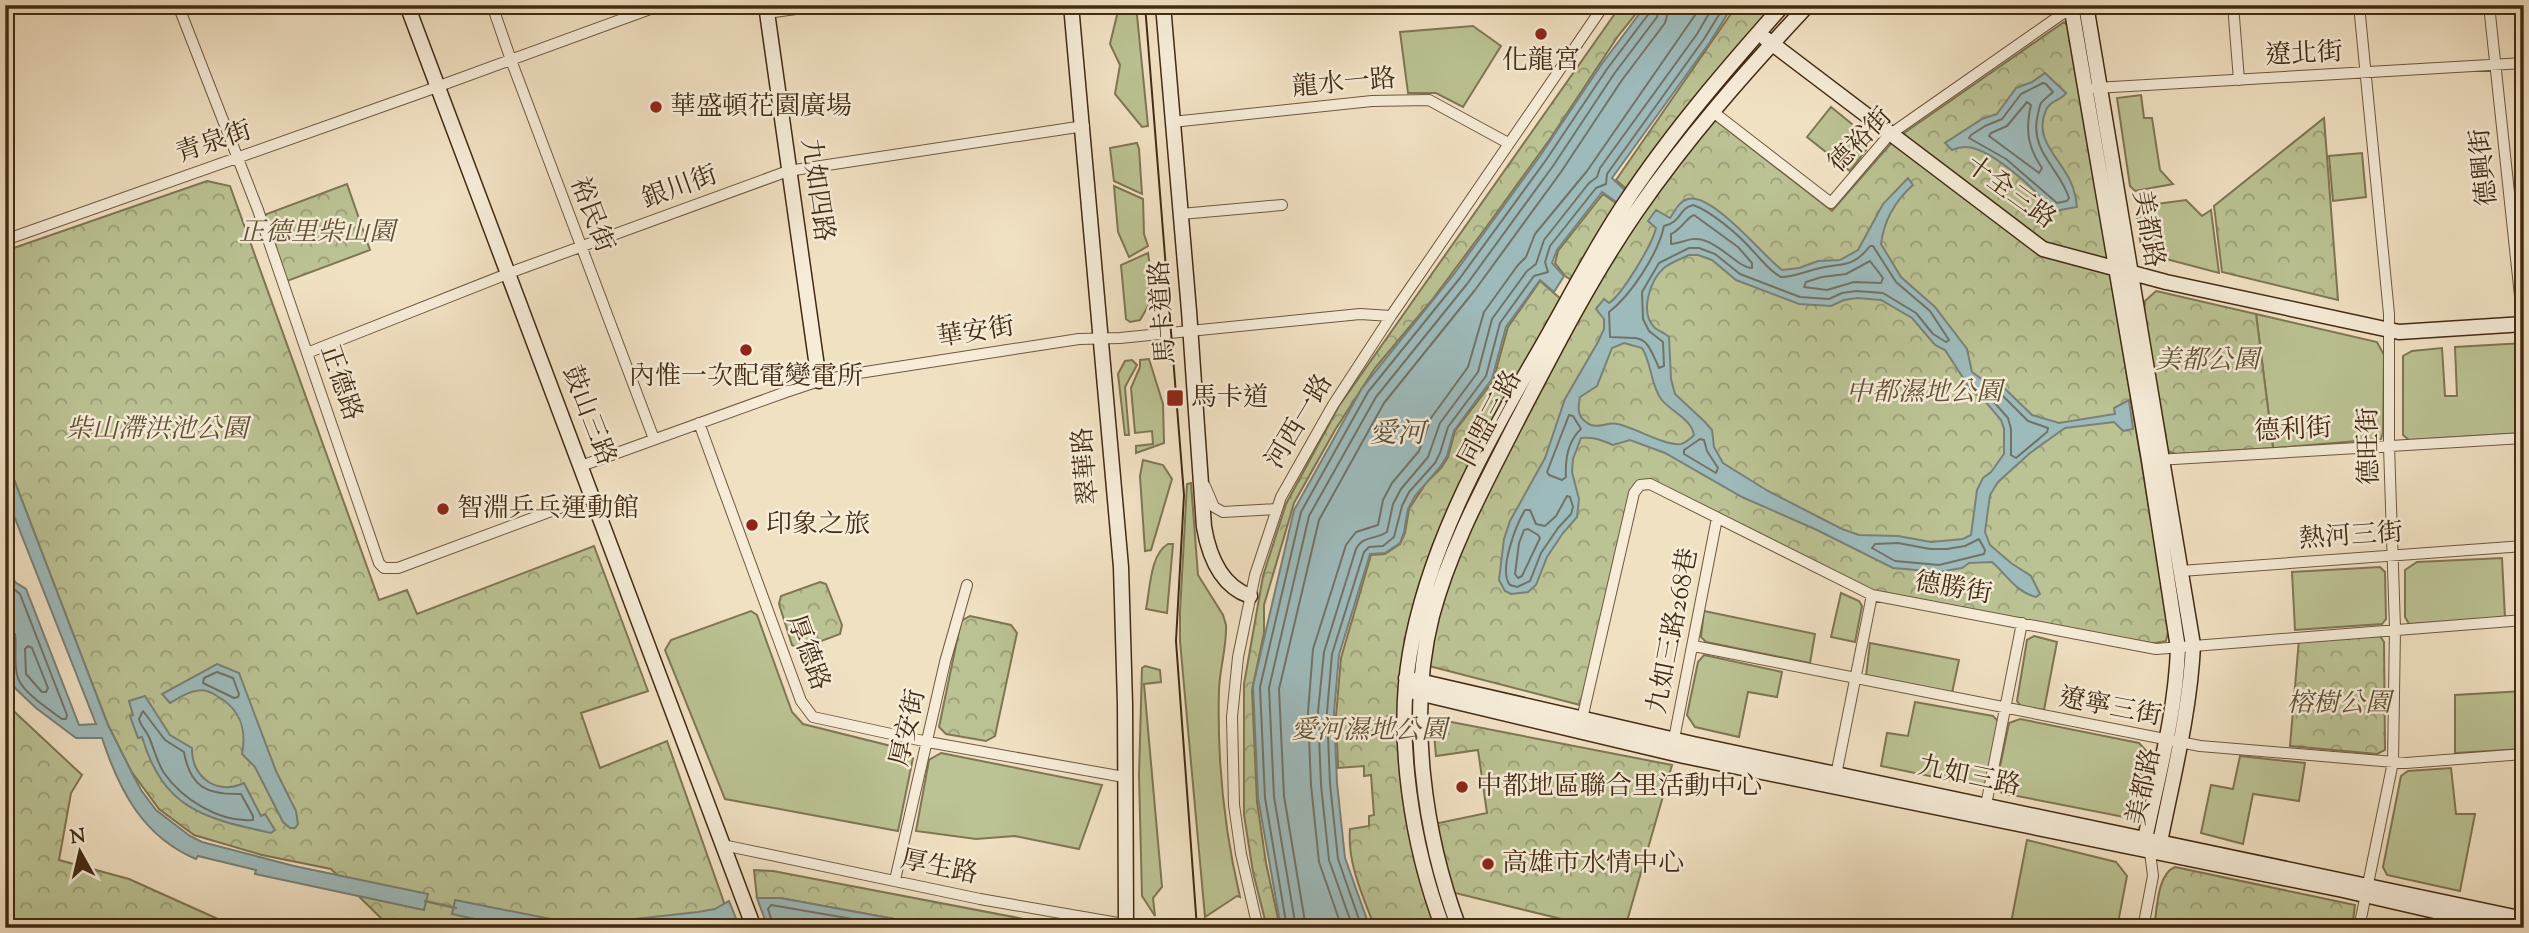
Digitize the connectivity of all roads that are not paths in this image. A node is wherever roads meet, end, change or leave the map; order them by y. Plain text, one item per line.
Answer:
1 (178, 5) edge
2 (407, 5) edge
3 (492, 5) edge
4 (661, 5) edge
5 (824, 5) edge
6 (1071, 5) edge
7 (1163, 5) edge
8 (1604, 5) edge
9 (1783, 5) edge
10 (1808, 5) edge
11 (2233, 5) edge
12 (2359, 5) edge
13 (2489, 5) edge
14 (2079, 7) edge
15 (766, 9) edge
16 (1759, 32) junction
17 (1772, 44) junction
18 (511, 60) junction
19 (2524, 63) edge
20 (2495, 65) junction
21 (2366, 72) junction
22 (2239, 80) junction
23 (437, 87) junction
24 (2093, 88) junction
25 (1712, 111) junction
26 (1172, 121) junction
27 (1084, 126) junction
28 (1889, 135) junction
29 (1508, 143) junction
30 (238, 156) junction
31 (788, 171) junction
32 (1282, 205) dead end
33 (1181, 214) junction
34 (5, 240) edge
35 (580, 247) junction
36 (2115, 269) junction
37 (508, 274) junction
38 (2130, 274) junction
39 (1391, 316) junction
40 (2523, 324) edge
41 (2390, 330) junction
42 (1191, 331) junction
43 (1101, 339) junction
44 (307, 353) junction
45 (819, 381) junction
46 (699, 423) junction
47 (2524, 438) edge
48 (654, 439) junction
49 (2389, 446) junction
50 (2156, 460) junction
51 (581, 466) junction
52 (1200, 466) junction
53 (592, 496) junction
54 (1276, 509) junction
55 (1717, 518) junction
56 (2524, 546) edge
57 (2394, 555) junction
58 (2181, 571) junction
59 (967, 586) dead end
60 (1872, 595) junction
61 (1250, 596) junction
62 (2524, 620) edge
63 (2022, 623) junction
64 (2395, 628) junction
65 (2193, 645) junction
66 (1694, 646) junction
67 (2178, 648) junction
68 (1854, 679) junction
69 (1406, 684) junction
70 (1422, 688) junction
71 (2005, 709) junction
72 (1582, 719) junction
73 (2165, 740) junction
74 (928, 742) junction
75 (2180, 743) junction
76 (1673, 746) junction
77 (2524, 754) edge
78 (2393, 762) junction
79 (1124, 777) junction
80 (1835, 781) junction
81 (1426, 789) junction
82 (1411, 791) junction
83 (1986, 806) junction
84 (2152, 844) junction
85 (723, 845) junction
86 (895, 880) junction
87 (2366, 890) junction
88 (1439, 897) junction
89 (2512, 924) edge
90 (1126, 925) junction
91 (754, 928) edge
92 (1147, 928) edge
93 (1258, 928) edge
94 (1443, 928) edge
95 (1459, 928) edge
96 (2143, 928) edge
97 (2359, 928) edge

1 - 30 street, 正德路
2 - 23 street, 鼓山三路
3 - 18 street, 裕民街
4 - 18 street, 青泉街
5 - 15 street
6 - 27 street, 翠華路
7 - 26 street, 馬卡道路
8 - 29 street, 河西一路
9 - 16 street, 同盟三路
10 - 17 street, 同盟三路
11 - 22 street
12 - 21 street, 德旺街
13 - 20 street, 德興街
14 - 24 street, 美都路
14 - 28 street, 德裕街
15 - 31 street, 九如四路
16 - 17 street, 十全三路
16 - 69 street, 同盟三路
17 - 25 street, 同盟三路
17 - 28 street, 十全三路
18 - 23 street, 青泉街
18 - 35 street, 裕民街
19 - 20 street, 遼北街
20 - 21 street, 遼北街
20 - 40 street, 德興街
21 - 22 street, 遼北街
21 - 41 street, 德旺街
22 - 24 street, 遼北街
23 - 30 street, 青泉街
23 - 37 street, 鼓山三路
24 - 36 street, 美都路
24 - 38 street, 美都路
25 - 28 street, 德裕街
25 - 70 street, 同盟三路
26 - 29 street, 龍水一路
26 - 33 street, 馬卡道路
27 - 31 street, 銀川街
27 - 43 street, 翠華路
28 - 36 street, 十全三路
29 - 39 street, 河西一路
30 - 34 street, 青泉街
30 - 44 street, 正德路
31 - 35 street, 銀川街
31 - 45 street, 九如四路
32 - 33 street
33 - 42 street, 馬卡道路
35 - 37 street, 銀川街
35 - 48 street, 裕民街
36 - 38 street, 十全三路
36 - 50 street, 美都路
37 - 44 street, 銀川街
37 - 51 street, 鼓山三路
38 - 41 street, 十全三路
38 - 50 street, 美都路
39 - 42 street, 華安街
39 - 54 street, 河西一路
40 - 41 street, 十全三路
41 - 49 street, 德旺街
42 - 43 street, 華安街
42 - 52 street, 馬卡道路
43 - 45 street, 華安街
43 - 79 street, 翠華路
44 - 53 street, 正德路
45 - 46 street, 華安街
46 - 48 street, 華安街
46 - 74 street, 厚德路
47 - 49 street, 德利街
48 - 51 street, 華安街
49 - 50 street, 德利街
49 - 57 street, 德旺街
50 - 58 street, 美都路
50 - 67 street, 美都路
51 - 53 street, 鼓山三路
52 - 54 street
52 - 61 street, 馬卡道路
53 - 85 street, 鼓山三路
54 - 61 street, 河西一路
55 - 60 street, 德勝街
55 - 66 street, 九如三路268巷
55 - 72 street, 德勝街
56 - 57 street, 熱河三街
57 - 58 street, 熱河三街
57 - 64 street, 德旺街
58 - 65 street, 美都路
59 - 74 street, 厚安街
60 - 63 street, 德勝街
60 - 68 street
61 - 93 street, 河西一路
62 - 64 street, 德勝街
63 - 67 street, 德勝街
63 - 71 street
64 - 65 street, 德勝街
64 - 78 street, 德旺街
65 - 67 street, 德勝街
65 - 75 street, 美都路
66 - 68 street, 遼寧三街
66 - 76 street, 九如三路268巷
67 - 73 street, 美都路
68 - 71 street, 遼寧三街
68 - 80 street
69 - 70 street, 九如三路
69 - 82 street, 同盟三路
70 - 72 street, 九如三路
70 - 76 street, 九如三路
70 - 81 street, 同盟三路
71 - 73 street, 遼寧三街
71 - 83 street
72 - 76 street, 九如三路
73 - 75 street, 遼寧三街
73 - 84 street, 美都路
74 - 79 street, 厚德路
74 - 86 street, 厚安街
75 - 78 street, 遼寧三街
75 - 84 street, 美都路
76 - 80 street, 九如三路
77 - 78 street, 遼寧三街
78 - 87 street, 德旺街
79 - 90 street, 翠華路
80 - 83 street, 九如三路
80 - 84 street, 九如三路
81 - 82 street
81 - 88 street, 同盟三路
82 - 88 street, 同盟三路
83 - 84 street, 九如三路
84 - 87 street, 九如三路
84 - 96 street
85 - 86 street, 厚生路
85 - 91 street, 鼓山三路
86 - 90 street, 厚生路
87 - 89 street, 九如三路
87 - 97 street, 德旺街
88 - 94 street, 同盟三路
88 - 95 street, 同盟三路
90 - 92 street, 厚生路

